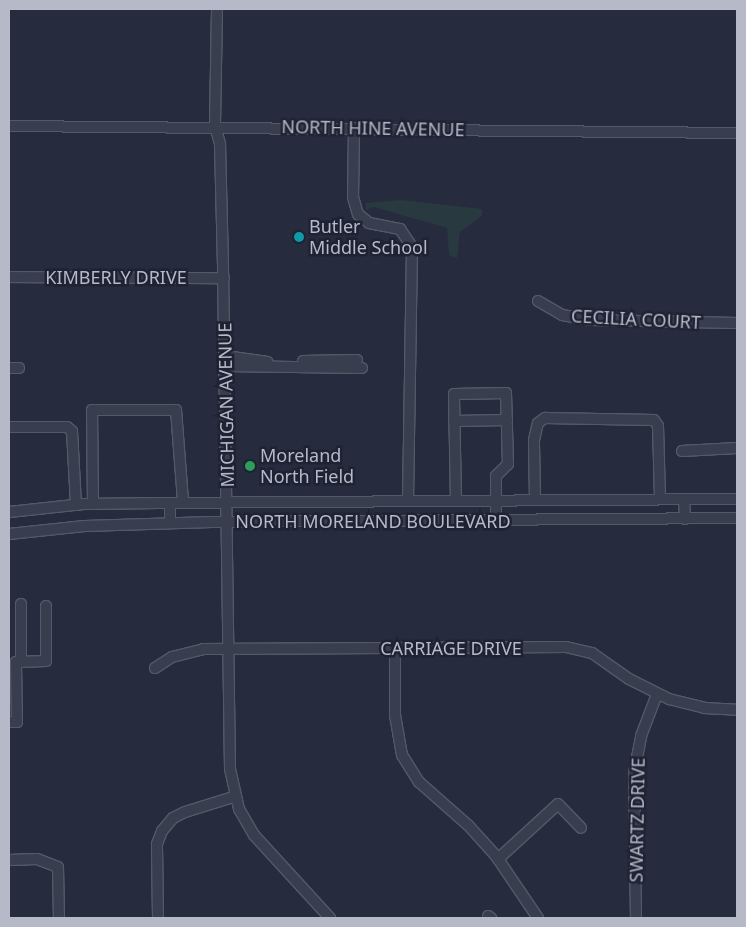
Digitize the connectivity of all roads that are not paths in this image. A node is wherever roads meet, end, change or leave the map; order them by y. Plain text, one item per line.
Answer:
1 (217, 9) edge
2 (9, 126) edge
3 (215, 126) junction
4 (354, 128) junction
5 (737, 133) edge
6 (9, 277) edge
7 (224, 278) junction
8 (538, 301) dead end
9 (737, 323) edge
10 (225, 361) junction
11 (360, 364) dead end
12 (507, 420) junction
13 (454, 422) junction
14 (9, 427) edge
15 (737, 448) edge
16 (682, 450) dead end
17 (660, 499) junction
18 (684, 499) junction
19 (737, 499) edge
20 (496, 500) junction
21 (535, 500) junction
22 (408, 501) junction
23 (456, 501) junction
24 (170, 502) junction
25 (183, 502) junction
26 (227, 503) junction
27 (292, 503) junction
28 (93, 504) junction
29 (76, 505) junction
30 (9, 512) edge
31 (737, 518) edge
32 (685, 519) junction
33 (496, 521) junction
34 (228, 522) junction
35 (292, 522) junction
36 (170, 523) junction
37 (9, 534) edge
38 (20, 604) dead end
39 (46, 606) dead end
40 (395, 648) junction
41 (229, 649) junction
42 (15, 662) edge
43 (155, 668) dead end
44 (657, 694) junction
45 (737, 710) edge
46 (9, 722) edge
47 (236, 796) junction
48 (581, 828) dead end
49 (498, 859) junction
50 (9, 860) edge
51 (59, 918) edge
52 (158, 918) edge
53 (330, 918) edge
54 (538, 918) edge
55 (636, 918) edge

1 - 3 street, MICHIGAN AVENUE
2 - 3 street, NORTH HINE AVENUE
3 - 4 street, NORTH HINE AVENUE
3 - 7 street, MICHIGAN AVENUE
4 - 5 street, NORTH HINE AVENUE
4 - 22 street
6 - 7 street, KIMBERLY DRIVE
7 - 10 street, MICHIGAN AVENUE
8 - 9 street, CECILIA COURT
10 - 11 street
10 - 26 street, MICHIGAN AVENUE
12 - 13 street
12 - 13 street
12 - 20 street
13 - 23 street
14 - 29 street
15 - 16 street
17 - 18 street, NORTH MORELAND BOULEVARD
17 - 21 street, NORTH MORELAND BOULEVARD
17 - 21 street
18 - 19 street, NORTH MORELAND BOULEVARD
18 - 32 street
20 - 21 street, NORTH MORELAND BOULEVARD
20 - 23 street, NORTH MORELAND BOULEVARD
20 - 33 street
22 - 23 street, NORTH MORELAND BOULEVARD
22 - 27 street, NORTH MORELAND BOULEVARD
24 - 25 street, NORTH MORELAND BOULEVARD
24 - 28 street, NORTH MORELAND BOULEVARD
24 - 36 street
25 - 26 street, NORTH MORELAND BOULEVARD
25 - 28 street
26 - 27 street, NORTH MORELAND BOULEVARD
26 - 34 street, MICHIGAN AVENUE
27 - 35 street
28 - 29 street, NORTH MORELAND BOULEVARD
29 - 30 street, NORTH MORELAND BOULEVARD
31 - 32 street, NORTH MORELAND BOULEVARD
32 - 33 street, NORTH MORELAND BOULEVARD
33 - 35 street, NORTH MORELAND BOULEVARD
34 - 35 street, NORTH MORELAND BOULEVARD
34 - 36 street, NORTH MORELAND BOULEVARD
34 - 41 street, MICHIGAN AVENUE
36 - 37 street, NORTH MORELAND BOULEVARD
38 - 42 street
39 - 42 street
40 - 41 street, CARRIAGE DRIVE
40 - 44 street, CARRIAGE DRIVE
40 - 49 street
41 - 43 street, CARRIAGE DRIVE
41 - 47 street, MICHIGAN AVENUE
42 - 46 street
44 - 45 street, CARRIAGE DRIVE
44 - 55 street, SWARTZ DRIVE
47 - 52 street
47 - 53 street, MICHIGAN AVENUE
48 - 49 street
49 - 54 street
50 - 51 street

